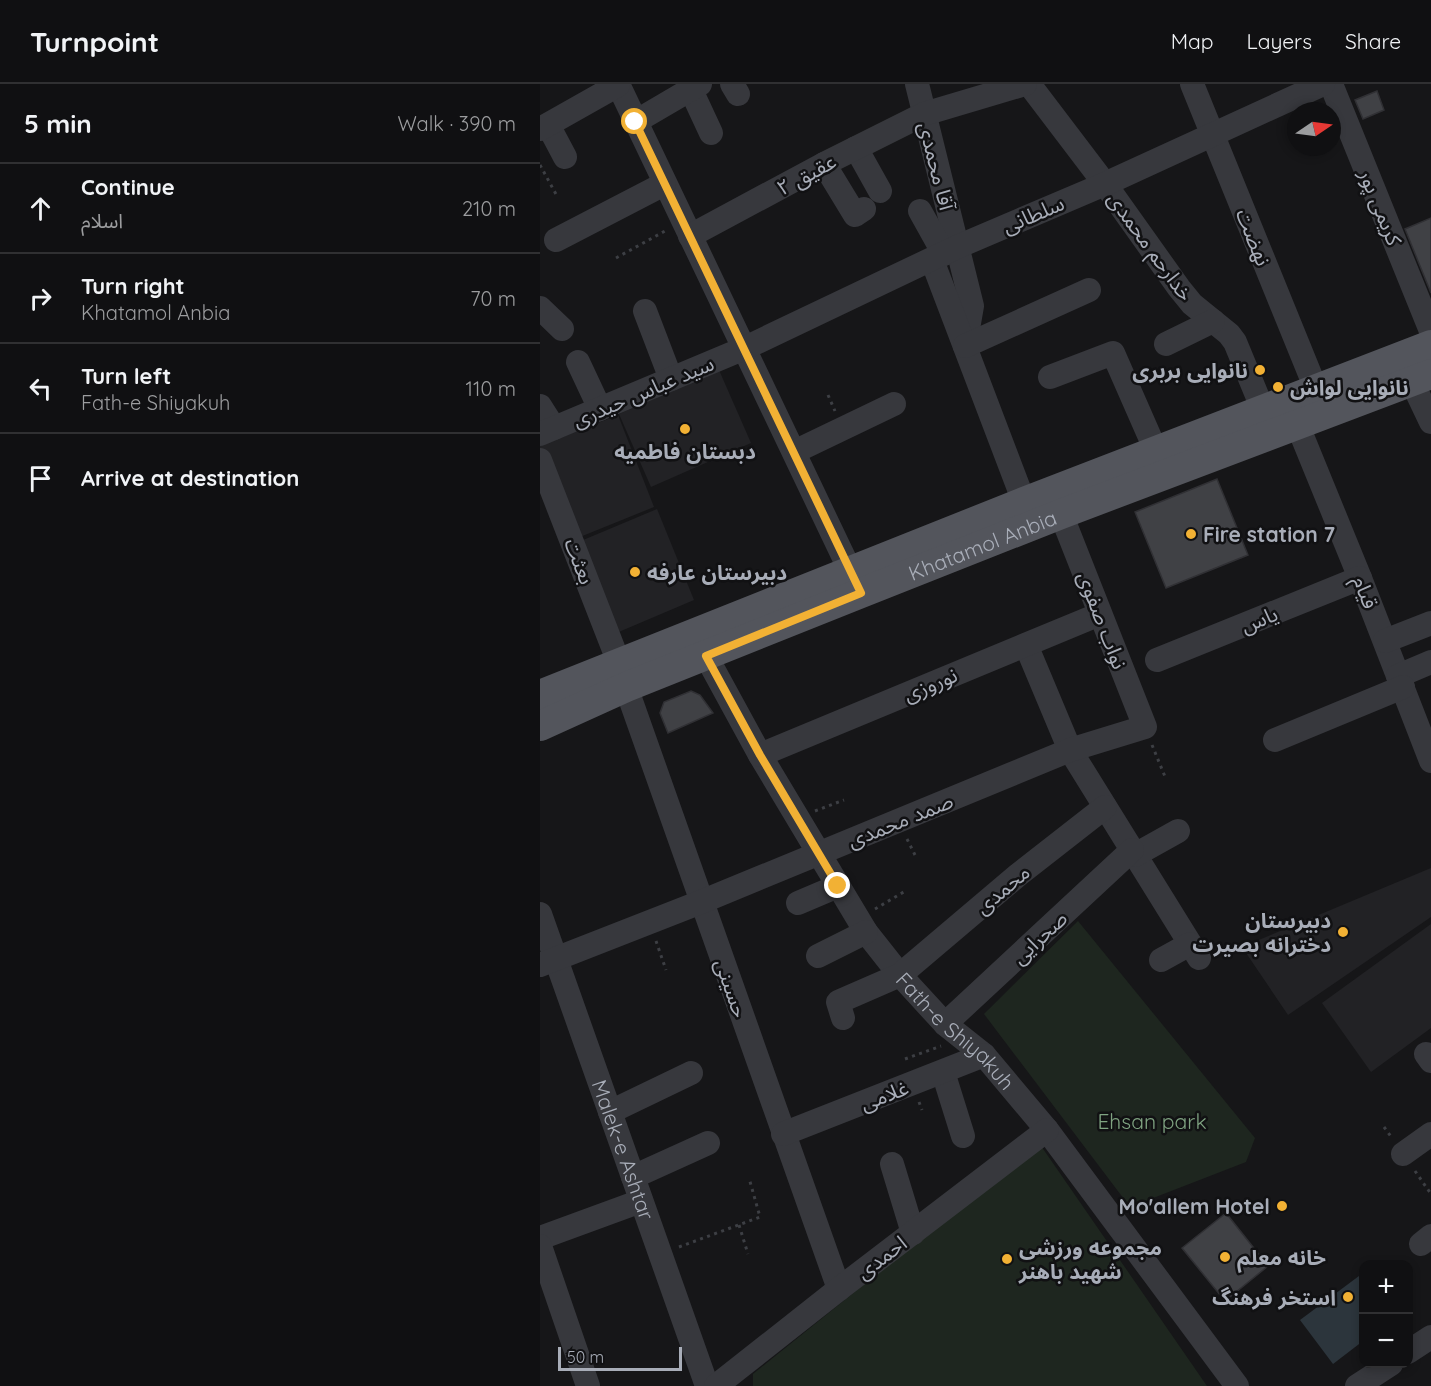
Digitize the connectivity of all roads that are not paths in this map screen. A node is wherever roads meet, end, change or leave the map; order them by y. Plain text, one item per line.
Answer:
1 (917, 84) edge
2 (1027, 84) edge
3 (1192, 84) edge
4 (1323, 84) edge
5 (1331, 84) edge
6 (618, 85) edge
7 (695, 87) edge
8 (924, 114) junction
9 (635, 122) junction
10 (544, 127) edge
11 (711, 133) dead end
12 (1212, 133) junction
13 (856, 148) junction
14 (565, 157) dead end
15 (824, 164) junction
16 (664, 184) junction
17 (1105, 184) junction
18 (880, 191) dead end
19 (864, 209) dead end
20 (920, 212) dead end
21 (686, 228) junction
22 (556, 240) dead end
23 (944, 254) junction
24 (1089, 290) dead end
25 (540, 308) edge
26 (645, 311) dead end
27 (1213, 321) junction
28 (562, 329) dead end
29 (1431, 331) edge
30 (1166, 344) dead end
31 (1431, 345) edge
32 (965, 346) junction
33 (745, 348) junction
34 (578, 362) dead end
35 (1050, 377) dead end
36 (1422, 378) edge
37 (671, 379) junction
38 (1316, 389) junction
39 (894, 404) dead end
40 (540, 406) edge
41 (600, 409) junction
42 (1283, 411) junction
43 (1431, 422) edge
44 (547, 431) edge
45 (1156, 451) junction
46 (794, 453) junction
47 (540, 460) edge
48 (1024, 502) junction
49 (1061, 514) junction
50 (1360, 578) junction
51 (856, 582) junction
52 (1101, 614) junction
53 (1431, 622) edge
54 (1385, 641) junction
55 (1026, 645) junction
56 (706, 656) junction
57 (1157, 660) dead end
58 (1431, 662) edge
59 (623, 675) junction
60 (1401, 681) junction
61 (540, 695) edge
62 (1424, 718) edge
63 (540, 726) edge
64 (1145, 727) joint
65 (1275, 740) dead end
66 (1070, 750) junction
67 (760, 755) junction
68 (1431, 761) edge
69 (1105, 807) junction
70 (1178, 831) dead end
71 (1134, 853) junction
72 (818, 854) junction
73 (838, 886) junction
74 (701, 902) junction
75 (798, 903) dead end
76 (540, 914) edge
77 (862, 925) junction
78 (818, 956) dead end
79 (1161, 960) dead end
80 (548, 962) edge
81 (900, 975) junction
82 (843, 1018) dead end
83 (954, 1031) junction
84 (984, 1055) junction
85 (943, 1072) junction
86 (692, 1073) dead end
87 (610, 1112) junction
88 (1047, 1130) junction
89 (783, 1134) junction
90 (1431, 1134) edge
91 (963, 1136) dead end
92 (708, 1143) dead end
93 (1403, 1154) road end
94 (892, 1164) dead end
95 (633, 1177) junction
96 (641, 1201) junction
97 (913, 1233) junction
98 (540, 1238) edge
99 (540, 1246) edge
100 (839, 1289) junction
101 (1431, 1337) edge
102 (1413, 1349) edge
103 (1385, 1368) edge
104 (588, 1386) edge
105 (707, 1386) edge
106 (717, 1386) edge
107 (1237, 1386) edge
108 (1357, 1386) edge

1 - 8 street, آقا محمدی
2 - 8 street, عقیق ۲
2 - 17 street, خدارحم محمدی
3 - 12 street, نهضت
4 - 12 street, سلطانی
5 - 29 street, کریمی پور
6 - 9 street
6 - 10 street
7 - 9 street
7 - 11 street
8 - 13 street, عقیق ۲
8 - 23 street, آقا محمدی
9 - 16 street
10 - 14 street
12 - 17 street, سلطانی
12 - 38 street, نهضت
13 - 15 street, عقیق ۲
13 - 18 street
15 - 19 street
15 - 21 street, عقیق ۲
16 - 21 street
16 - 22 street
17 - 23 street, سلطانی
17 - 27 street, خدارحم محمدی
20 - 23 street
21 - 33 street
23 - 32 street
23 - 33 street, سلطانی
24 - 32 street
25 - 28 street
26 - 37 street
27 - 30 street
27 - 42 street, خدارحم محمدی
31 - 38 main road, Khatamol Anbia
32 - 48 street
33 - 37 street, سید عباس حیدری
33 - 46 street
34 - 41 street
35 - 45 street
36 - 42 main road, Khatamol Anbia
36 - 43 street
37 - 41 street, سید عباس حیدری
38 - 42 main road, Khatamol Anbia
39 - 46 street
40 - 44 street
41 - 44 street, سید عباس حیدری
42 - 45 main road, Khatamol Anbia
42 - 49 main road, Khatamol Anbia
42 - 50 street, قیام
45 - 48 main road, Khatamol Anbia
46 - 51 street
47 - 59 street, بعثت
48 - 51 main road, Khatamol Anbia
49 - 51 main road, Khatamol Anbia
49 - 52 street, نواب صفوی
50 - 54 street, قیام
50 - 57 street, یاس
51 - 56 main road, Khatamol Anbia
51 - 59 main road, Khatamol Anbia
52 - 55 street, نوروزی
52 - 64 street, نواب صفوی
53 - 54 street
54 - 60 street, قیام
55 - 66 street
55 - 67 street, نوروزی
56 - 59 main road, Khatamol Anbia
56 - 67 street, Fath-e Shiyakuh
58 - 60 street
59 - 61 main road, Khatamol Anbia
59 - 63 main road, Khatamol Anbia
59 - 74 street, حسینی
60 - 62 street, قیام
60 - 65 street
62 - 68 street, قیام
64 - 66 street, صمد محمدی
66 - 69 street
66 - 72 street, صمد محمدی
67 - 72 street, Fath-e Shiyakuh
69 - 71 street
69 - 81 street, محمدی
70 - 71 street, صحرایی
71 - 79 street
71 - 83 street, صحرایی
72 - 73 street, Fath-e Shiyakuh
72 - 74 street, صمد محمدی
73 - 75 street
73 - 77 street, Fath-e Shiyakuh
74 - 80 street, صمد محمدی
74 - 89 street, حسینی
76 - 80 street, Malek-e Ashtar
77 - 78 street
77 - 81 street, Fath-e Shiyakuh
80 - 87 street, Malek-e Ashtar
81 - 82 street, محمدی
81 - 83 street, Fath-e Shiyakuh
83 - 84 street, Fath-e Shiyakuh
84 - 85 street, غلامی
84 - 88 street, Fath-e Shiyakuh
85 - 89 street, غلامی
85 - 91 street
86 - 87 street
87 - 95 street, Malek-e Ashtar
88 - 97 street, احمدی
88 - 107 street, Fath-e Shiyakuh
89 - 100 street, حسینی
90 - 93 street
92 - 95 street
94 - 97 street
95 - 96 street, Malek-e Ashtar
96 - 98 street
96 - 105 street, Malek-e Ashtar
97 - 100 street, احمدی
99 - 104 street
100 - 106 street, احمدی
101 - 102 street
103 - 108 street

